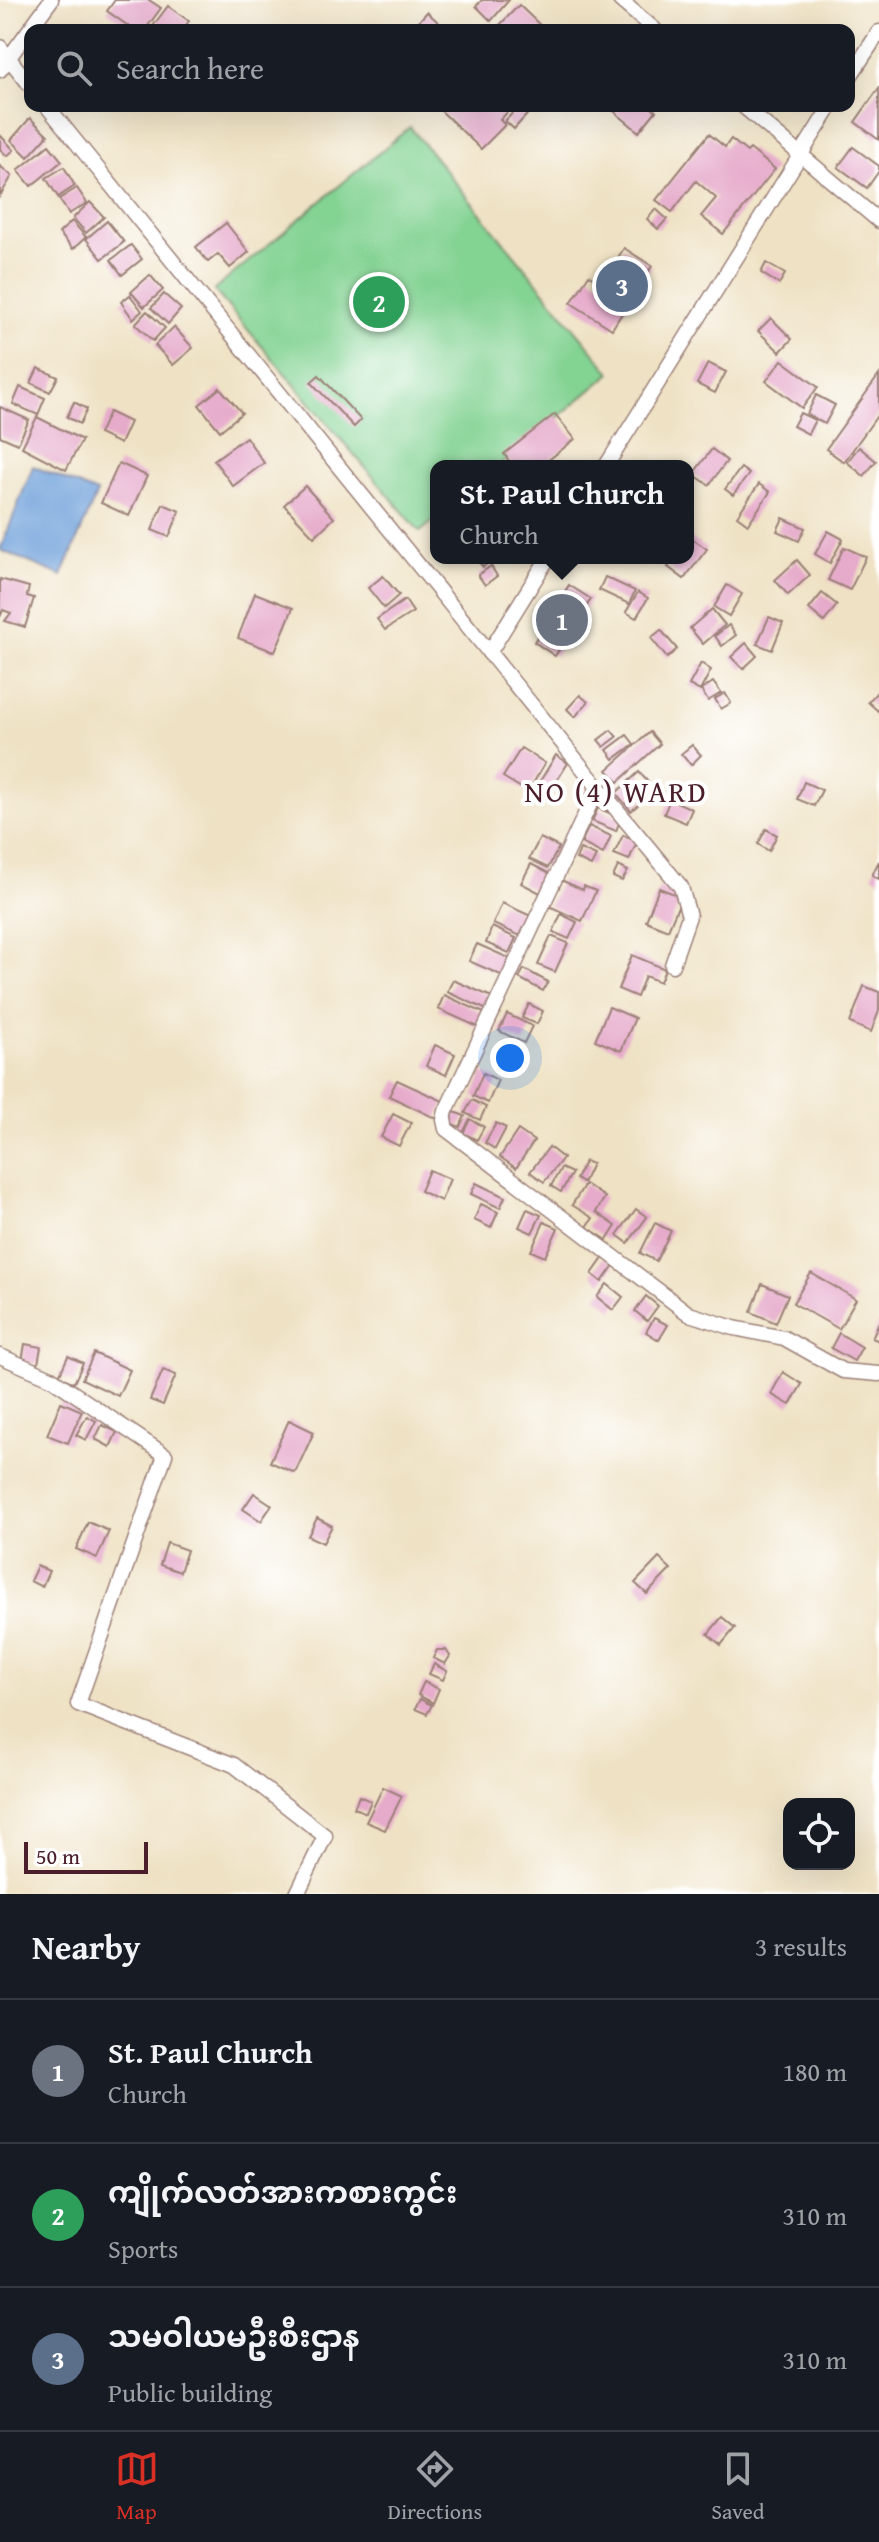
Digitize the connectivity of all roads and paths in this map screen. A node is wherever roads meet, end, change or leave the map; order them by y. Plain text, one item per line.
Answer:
1 (51, 0) edge
2 (620, 0) edge
3 (31, 24) edge
4 (648, 24) edge
5 (879, 32) edge
6 (24, 33) edge
7 (3, 58) edge
8 (855, 69) edge
9 (24, 79) edge
10 (52, 112) edge
11 (750, 112) edge
12 (827, 112) edge
13 (800, 155) junction
14 (879, 221) edge
15 (610, 460) edge
16 (544, 564) edge
17 (489, 653) junction
18 (598, 787) junction
19 (672, 965) dead end
20 (0, 1356) edge
21 (879, 1374) edge
22 (297, 1894) edge

1 - 3 street
2 - 4 street
5 - 8 street
6 - 7 street
7 - 9 street
10 - 17 street
11 - 13 street
12 - 13 street
13 - 14 street
13 - 15 street
16 - 17 street
17 - 18 street
18 - 19 street
18 - 21 street
20 - 22 street

